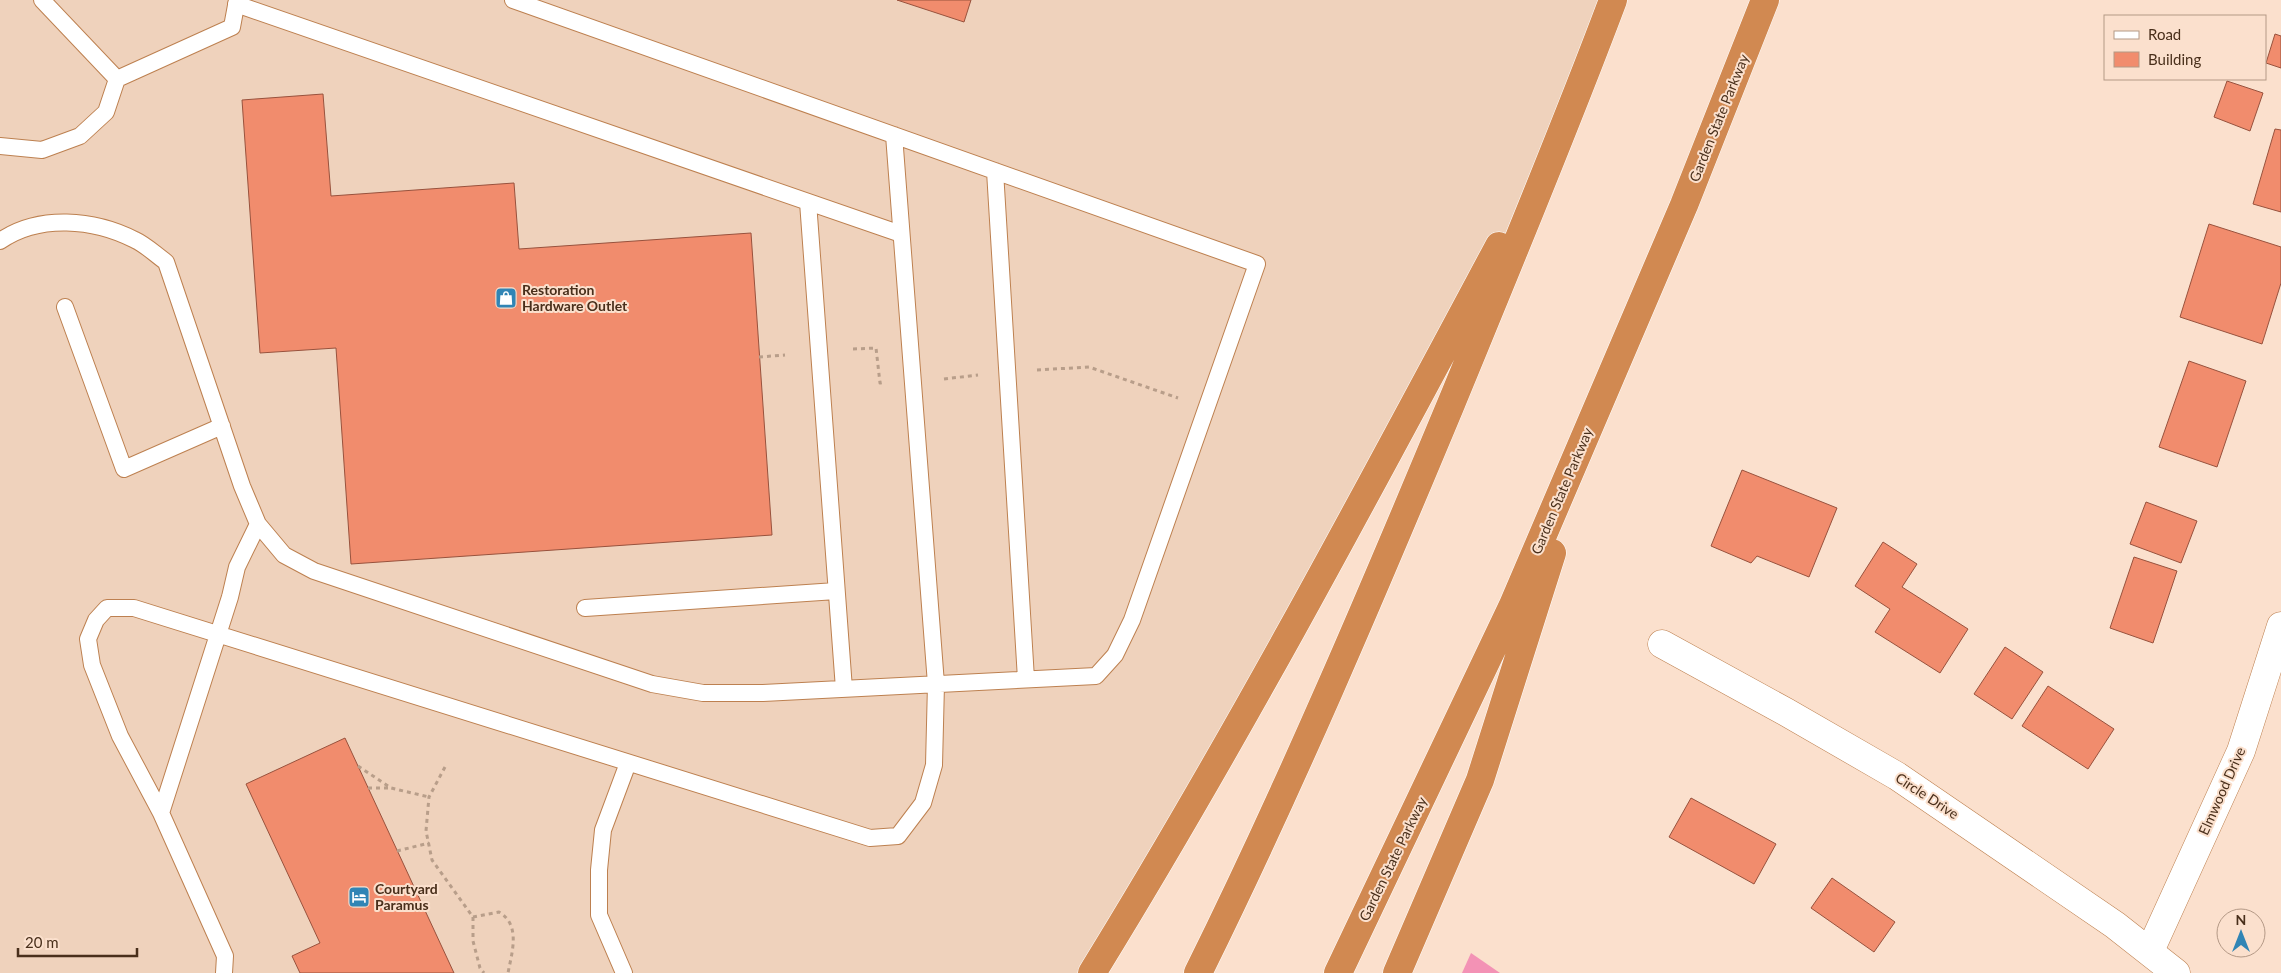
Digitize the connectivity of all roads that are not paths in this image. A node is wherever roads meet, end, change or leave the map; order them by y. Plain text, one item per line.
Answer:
1 (42, 0) edge
2 (513, 0) edge
3 (1613, 0) edge
4 (1765, 0) edge
5 (236, 2) edge
6 (117, 79) junction
7 (1571, 113) junction
8 (894, 135) junction
9 (0, 146) edge
10 (995, 171) junction
11 (808, 202) junction
12 (901, 234) junction
13 (0, 241) edge
14 (66, 307) dead end
15 (1599, 407) junction
16 (222, 426) junction
17 (258, 524) junction
18 (836, 591) junction
19 (585, 608) dead end
20 (2281, 626) edge
21 (218, 634) junction
22 (1662, 644) dead end
23 (1026, 679) junction
24 (936, 684) junction
25 (844, 689) junction
26 (628, 762) junction
27 (161, 812) junction
28 (2150, 951) junction
29 (225, 956) junction
30 (224, 973) edge
31 (233, 973) edge
32 (624, 973) edge
33 (1092, 973) edge
34 (1198, 973) edge
35 (1338, 973) edge
36 (1397, 973) edge
37 (2176, 973) edge

1 - 6 lane
2 - 8 lane
3 - 7 highway
4 - 15 highway, Garden State Parkway
5 - 6 lane
5 - 11 lane
6 - 9 lane
7 - 33 highway
7 - 34 highway
8 - 10 lane
8 - 12 lane
10 - 23 lane
10 - 23 lane
11 - 12 lane
11 - 18 lane
12 - 24 lane
13 - 16 lane
14 - 16 lane
15 - 35 highway, Garden State Parkway
15 - 36 highway
16 - 17 lane
17 - 21 lane
17 - 25 lane
18 - 19 lane
18 - 25 lane
20 - 28 street, Elmwood Drive
21 - 26 lane
21 - 27 lane
21 - 27 lane
22 - 28 street, Circle Drive
23 - 24 lane
24 - 25 lane
24 - 26 lane
26 - 32 lane
27 - 29 lane
28 - 37 street, Circle Drive
29 - 30 lane
29 - 31 lane

